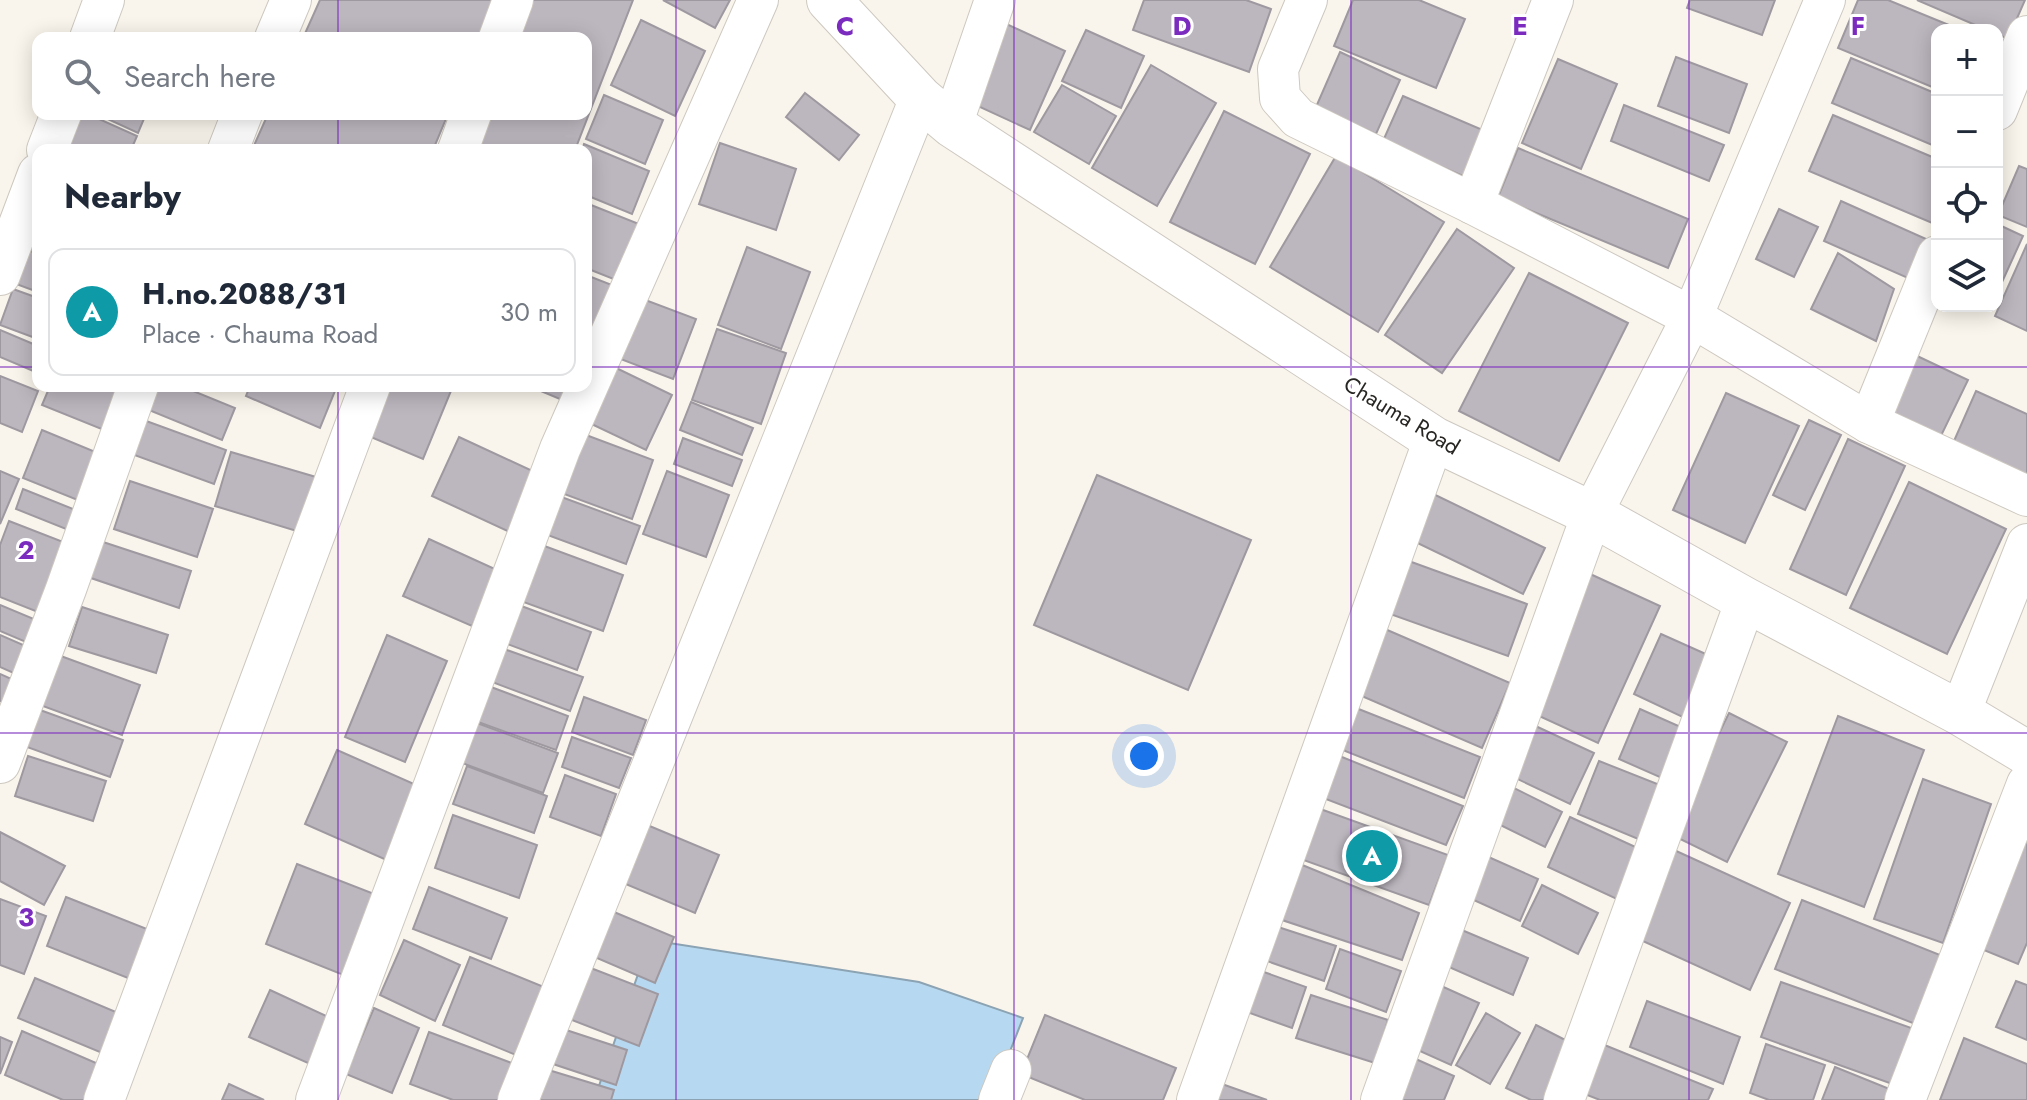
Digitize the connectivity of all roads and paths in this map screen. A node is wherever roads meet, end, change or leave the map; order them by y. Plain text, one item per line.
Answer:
1 (104, 0) edge
2 (291, 0) edge
3 (513, 0) edge
4 (758, 0) edge
5 (829, 0) edge
6 (995, 0) edge
7 (1307, 0) edge
8 (1553, 0) edge
9 (1825, 0) edge
10 (92, 32) edge
11 (278, 32) edge
12 (501, 32) edge
13 (2027, 36) edge
14 (2003, 96) edge
15 (936, 111) junction
16 (59, 120) edge
17 (240, 120) edge
18 (469, 120) edge
19 (49, 144) edge
20 (230, 144) edge
21 (460, 144) edge
22 (32, 190) edge
23 (1473, 204) junction
24 (1931, 271) edge
25 (0, 275) edge
26 (1692, 317) junction
27 (592, 376) edge
28 (136, 392) edge
29 (368, 392) edge
30 (585, 392) edge
31 (1869, 423) junction
32 (1434, 439) junction
33 (2027, 496) edge
34 (1592, 514) junction
35 (2027, 544) edge
36 (1746, 600) junction
37 (1960, 713) junction
38 (2027, 753) edge
39 (0, 763) edge
40 (2027, 784) edge
41 (104, 1100) edge
42 (316, 1100) edge
43 (518, 1100) edge
44 (1197, 1100) edge
45 (1381, 1100) edge
46 (1564, 1100) edge
47 (1905, 1100) edge

1 - 10 street
2 - 11 street
3 - 12 street
4 - 27 street
5 - 15 street, Chauma Road
6 - 15 street
7 - 23 street
8 - 23 street
9 - 26 street
13 - 14 street
15 - 32 street, Chauma Road
15 - 43 street
16 - 19 street
17 - 20 street
18 - 21 street
22 - 25 street
23 - 26 street
24 - 31 street
26 - 31 street
26 - 34 street
28 - 39 street
29 - 41 street
30 - 42 street
31 - 33 street
32 - 34 street, Chauma Road
32 - 44 street
34 - 36 street, Chauma Road
34 - 45 street
35 - 37 street
36 - 37 street, Chauma Road
36 - 46 street
37 - 38 street, Chauma Road
40 - 47 street

